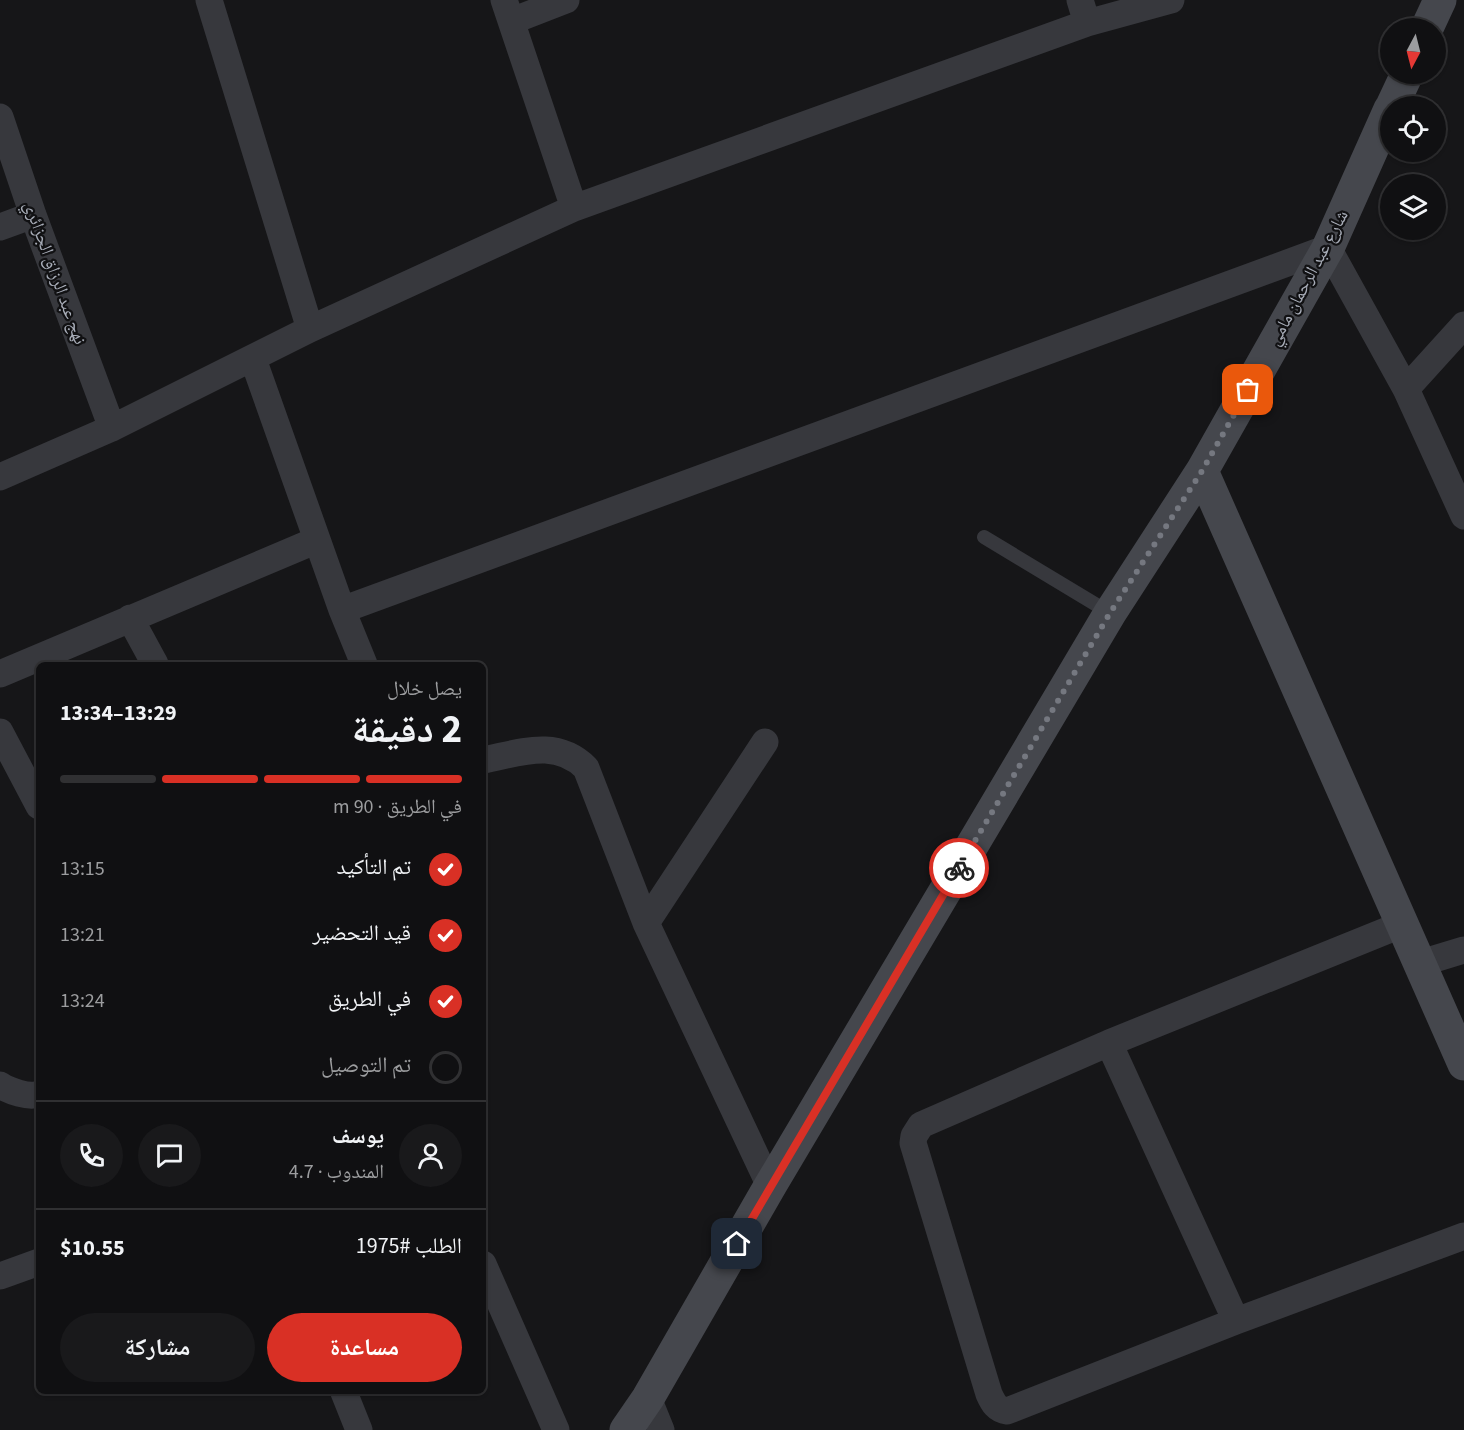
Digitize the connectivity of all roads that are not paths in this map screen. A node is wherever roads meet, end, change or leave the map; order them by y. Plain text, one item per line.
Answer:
1 (566, 0) edge
2 (1171, 0) edge
3 (1440, 0) edge
4 (212, 1) edge
5 (508, 11) edge
6 (1083, 12) edge
7 (1432, 18) edge
8 (0, 117) edge
9 (1380, 132) edge
10 (574, 208) junction
11 (33, 215) junction
12 (0, 227) edge
13 (1328, 248) junction
14 (1464, 325) edge
15 (310, 329) junction
16 (253, 359) junction
17 (1406, 389) junction
18 (112, 428) junction
19 (1202, 471) junction
20 (0, 477) edge
21 (1464, 516) edge
22 (984, 537) dead end
23 (317, 540) junction
24 (342, 610) junction
25 (1110, 613) junction
26 (129, 618) junction
27 (154, 662) edge
28 (363, 662) edge
29 (0, 674) edge
30 (0, 732) edge
31 (765, 742) dead end
32 (486, 759) edge
33 (36, 800) edge
34 (646, 923) junction
35 (1403, 924) junction
36 (1464, 950) edge
37 (1421, 963) junction
38 (1109, 1043) junction
39 (1464, 1064) edge
40 (0, 1085) edge
41 (36, 1095) edge
42 (770, 1186) junction
43 (1464, 1236) edge
44 (36, 1263) edge
45 (486, 1271) edge
46 (0, 1276) edge
47 (1236, 1321) junction
48 (345, 1394) edge
49 (648, 1398) junction
50 (359, 1430) edge
51 (556, 1430) edge
52 (626, 1430) edge
53 (661, 1430) edge

1 - 5 street
2 - 6 street
3 - 7 street
4 - 15 street
5 - 10 street
6 - 10 street
8 - 11 street, نهج عبد الرزاق الجزائري
9 - 13 street, شارع عبد الرحمان مامي
10 - 15 street
11 - 12 street
11 - 18 street, نهج عبد الرزاق الجزائري
13 - 17 street
13 - 19 street, شارع عبد الرحمان مامي
13 - 24 street
14 - 17 street
15 - 16 street
16 - 18 street
16 - 23 street
17 - 21 street
18 - 20 street
19 - 25 street, شارع عبد الرحمان مامي
19 - 35 street
22 - 25 lane
23 - 24 street
23 - 26 street
24 - 28 street
25 - 42 street, شارع عبد الرحمان مامي
26 - 27 street
26 - 29 street
30 - 33 street
31 - 34 street
32 - 34 street
34 - 42 street
35 - 37 street
35 - 38 street
36 - 37 street
37 - 39 street
38 - 47 street
38 - 47 street
40 - 41 street
42 - 49 street, شارع عبد الرحمان مامي
43 - 47 street
44 - 46 street
45 - 51 street
48 - 50 street
49 - 52 street, شارع عبد الرحمان مامي
49 - 53 street

